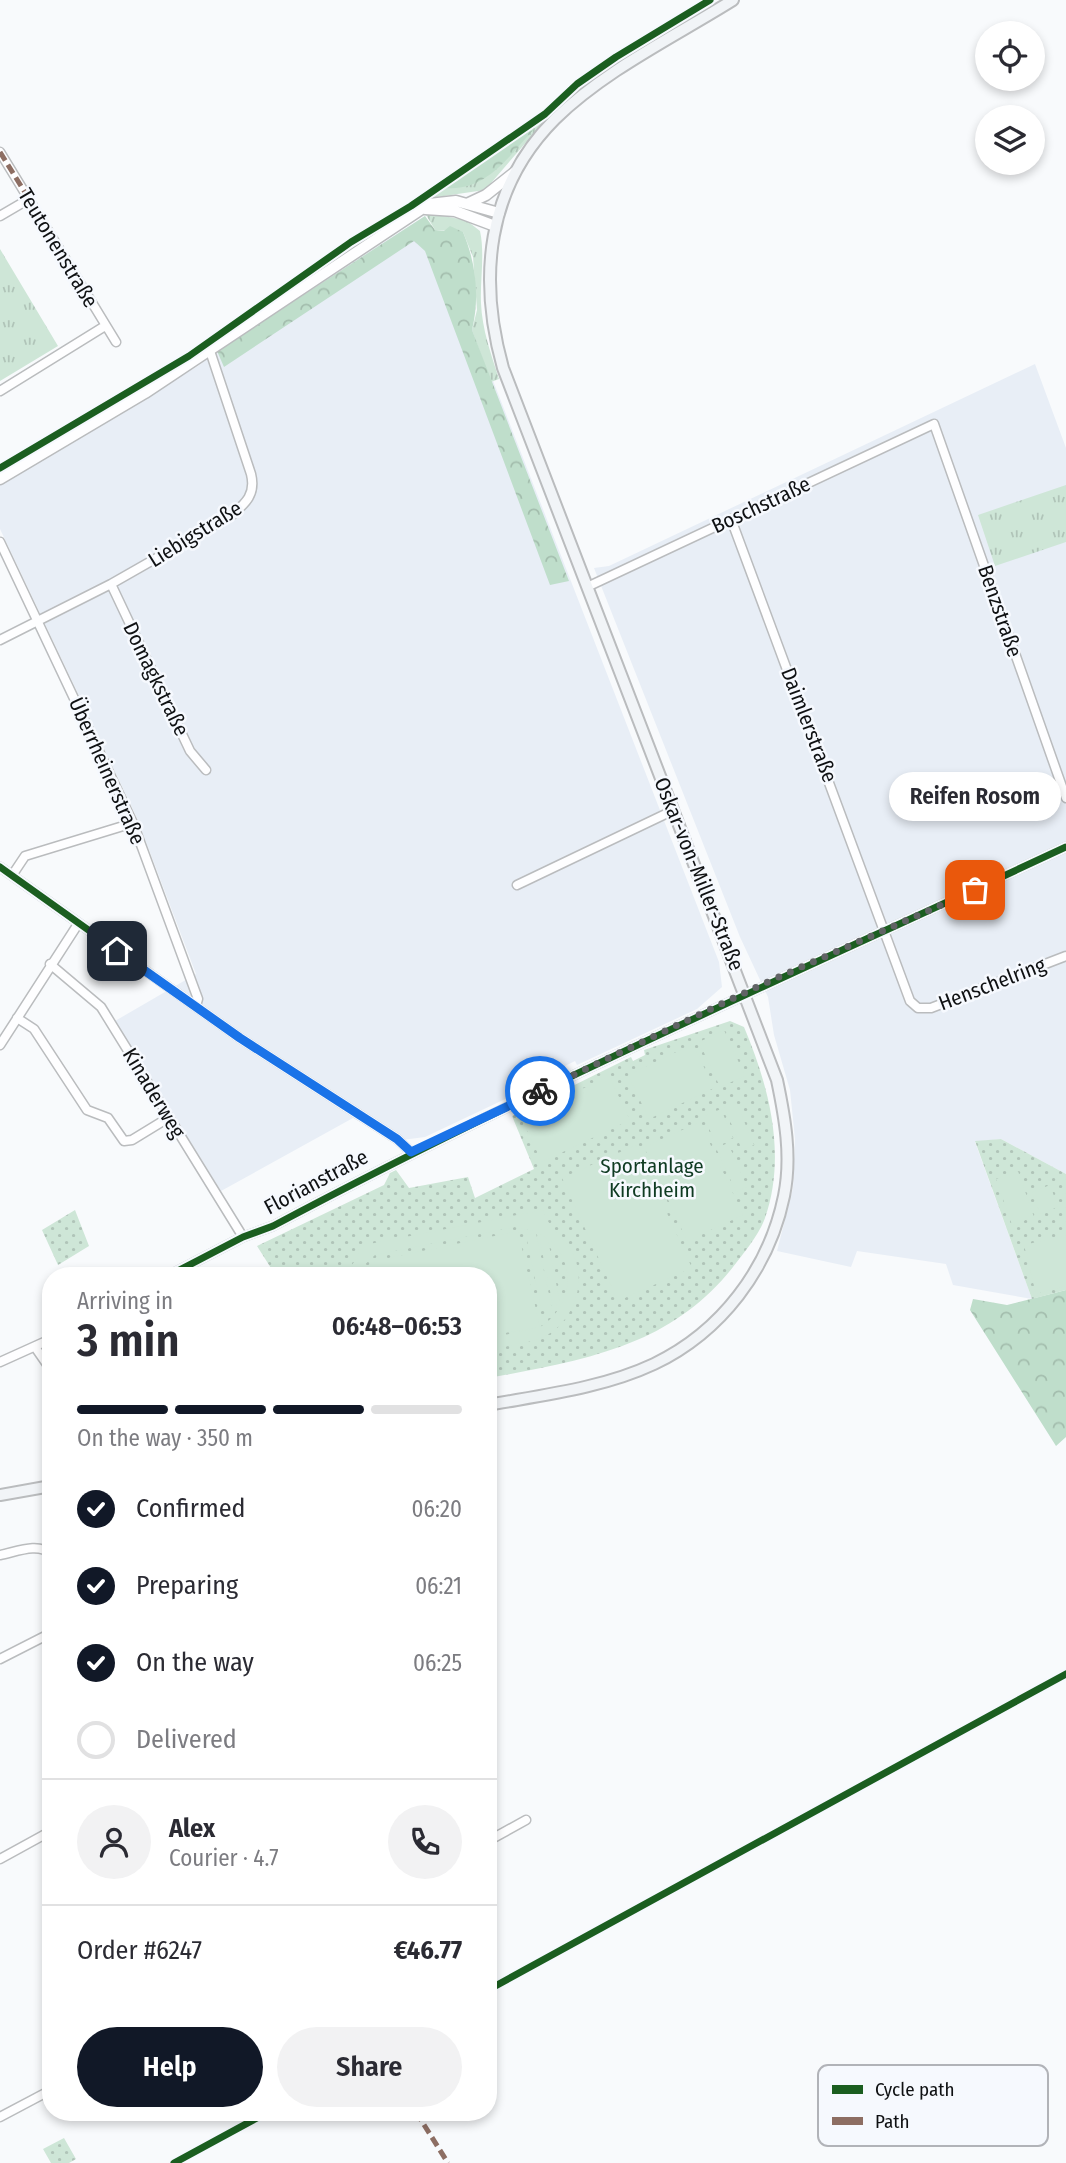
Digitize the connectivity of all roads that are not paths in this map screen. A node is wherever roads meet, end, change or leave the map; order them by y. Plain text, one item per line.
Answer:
1 (733, 0) edge
2 (0, 152) edge
3 (515, 172) junction
4 (29, 199) junction
5 (469, 203) junction
6 (421, 210) junction
7 (499, 213) junction
8 (0, 216) edge
9 (495, 226) junction
10 (105, 326) junction
11 (116, 342) dead end
12 (210, 351) junction
13 (0, 391) edge
14 (934, 424) joint
15 (0, 479) edge
16 (731, 519) junction
17 (0, 542) edge
18 (111, 584) junction
19 (587, 587) junction
20 (38, 620) junction
21 (0, 640) edge
22 (206, 770) dead end
23 (1066, 798) edge
24 (674, 810) junction
25 (133, 823) junction
26 (1066, 847) edge
27 (0, 867) edge
28 (13, 874) junction
29 (517, 885) dead end
30 (78, 924) junction
31 (884, 932) junction
32 (1066, 956) edge
33 (50, 964) junction
34 (746, 993) junction
35 (196, 1006) junction
36 (17, 1018) junction
37 (0, 1045) edge
38 (169, 1118) junction
39 (411, 1152) junction
40 (243, 1237) junction
41 (185, 1267) edge
42 (42, 1344) edge
43 (34, 1348) junction
44 (42, 1358) edge
45 (0, 1362) edge
46 (497, 1403) edge
47 (42, 1488) edge
48 (0, 1495) edge
49 (42, 1549) edge
50 (0, 1555) edge
51 (42, 1638) edge
52 (0, 1659) edge
53 (526, 1820) dead end
54 (42, 1836) edge
55 (497, 1836) edge
56 (0, 1859) edge
57 (42, 2095) edge
58 (0, 2117) edge

1 - 3 main road, Oskar-von-Miller-Straße
2 - 4 street, Teutonenstraße
3 - 5 street
3 - 7 main road, Oskar-von-Miller-Straße
4 - 8 street
4 - 10 street, Teutonenstraße
5 - 6 street
5 - 7 street
6 - 9 street
6 - 12 street
7 - 9 main road, Oskar-von-Miller-Straße
9 - 19 main road, Oskar-von-Miller-Straße
10 - 11 street, Teutonenstraße
10 - 13 street
12 - 15 street
12 - 18 street, Liebigstraße
14 - 16 street, Boschstraße
14 - 23 street, Benzstraße
16 - 19 street, Boschstraße
16 - 31 street, Daimlerstraße
17 - 20 street, Überrheinerstraße
18 - 20 street, Liebigstraße
18 - 22 street, Domagkstraße
19 - 24 main road, Oskar-von-Miller-Straße
20 - 21 street, Liebigstraße
20 - 25 street, Überrheinerstraße
24 - 29 street
24 - 34 main road, Oskar-von-Miller-Straße
25 - 28 street
25 - 35 street, Überrheinerstraße
26 - 31 street, Florianstraße
27 - 28 street
28 - 30 street
30 - 33 street
30 - 35 street
31 - 32 street, Henschelring
31 - 34 street, Florianstraße
33 - 36 street
33 - 38 street, Kinaderweg
34 - 39 street, Florianstraße
34 - 46 main road, Oskar-von-Miller-Straße
35 - 39 street
36 - 37 street
36 - 38 street
38 - 40 street, Kinaderweg
39 - 40 street, Florianstraße
40 - 41 street, Florianstraße
42 - 43 street
43 - 44 street
43 - 45 street
47 - 48 main road
49 - 50 street
51 - 52 street
53 - 55 street
54 - 56 street
57 - 58 street

